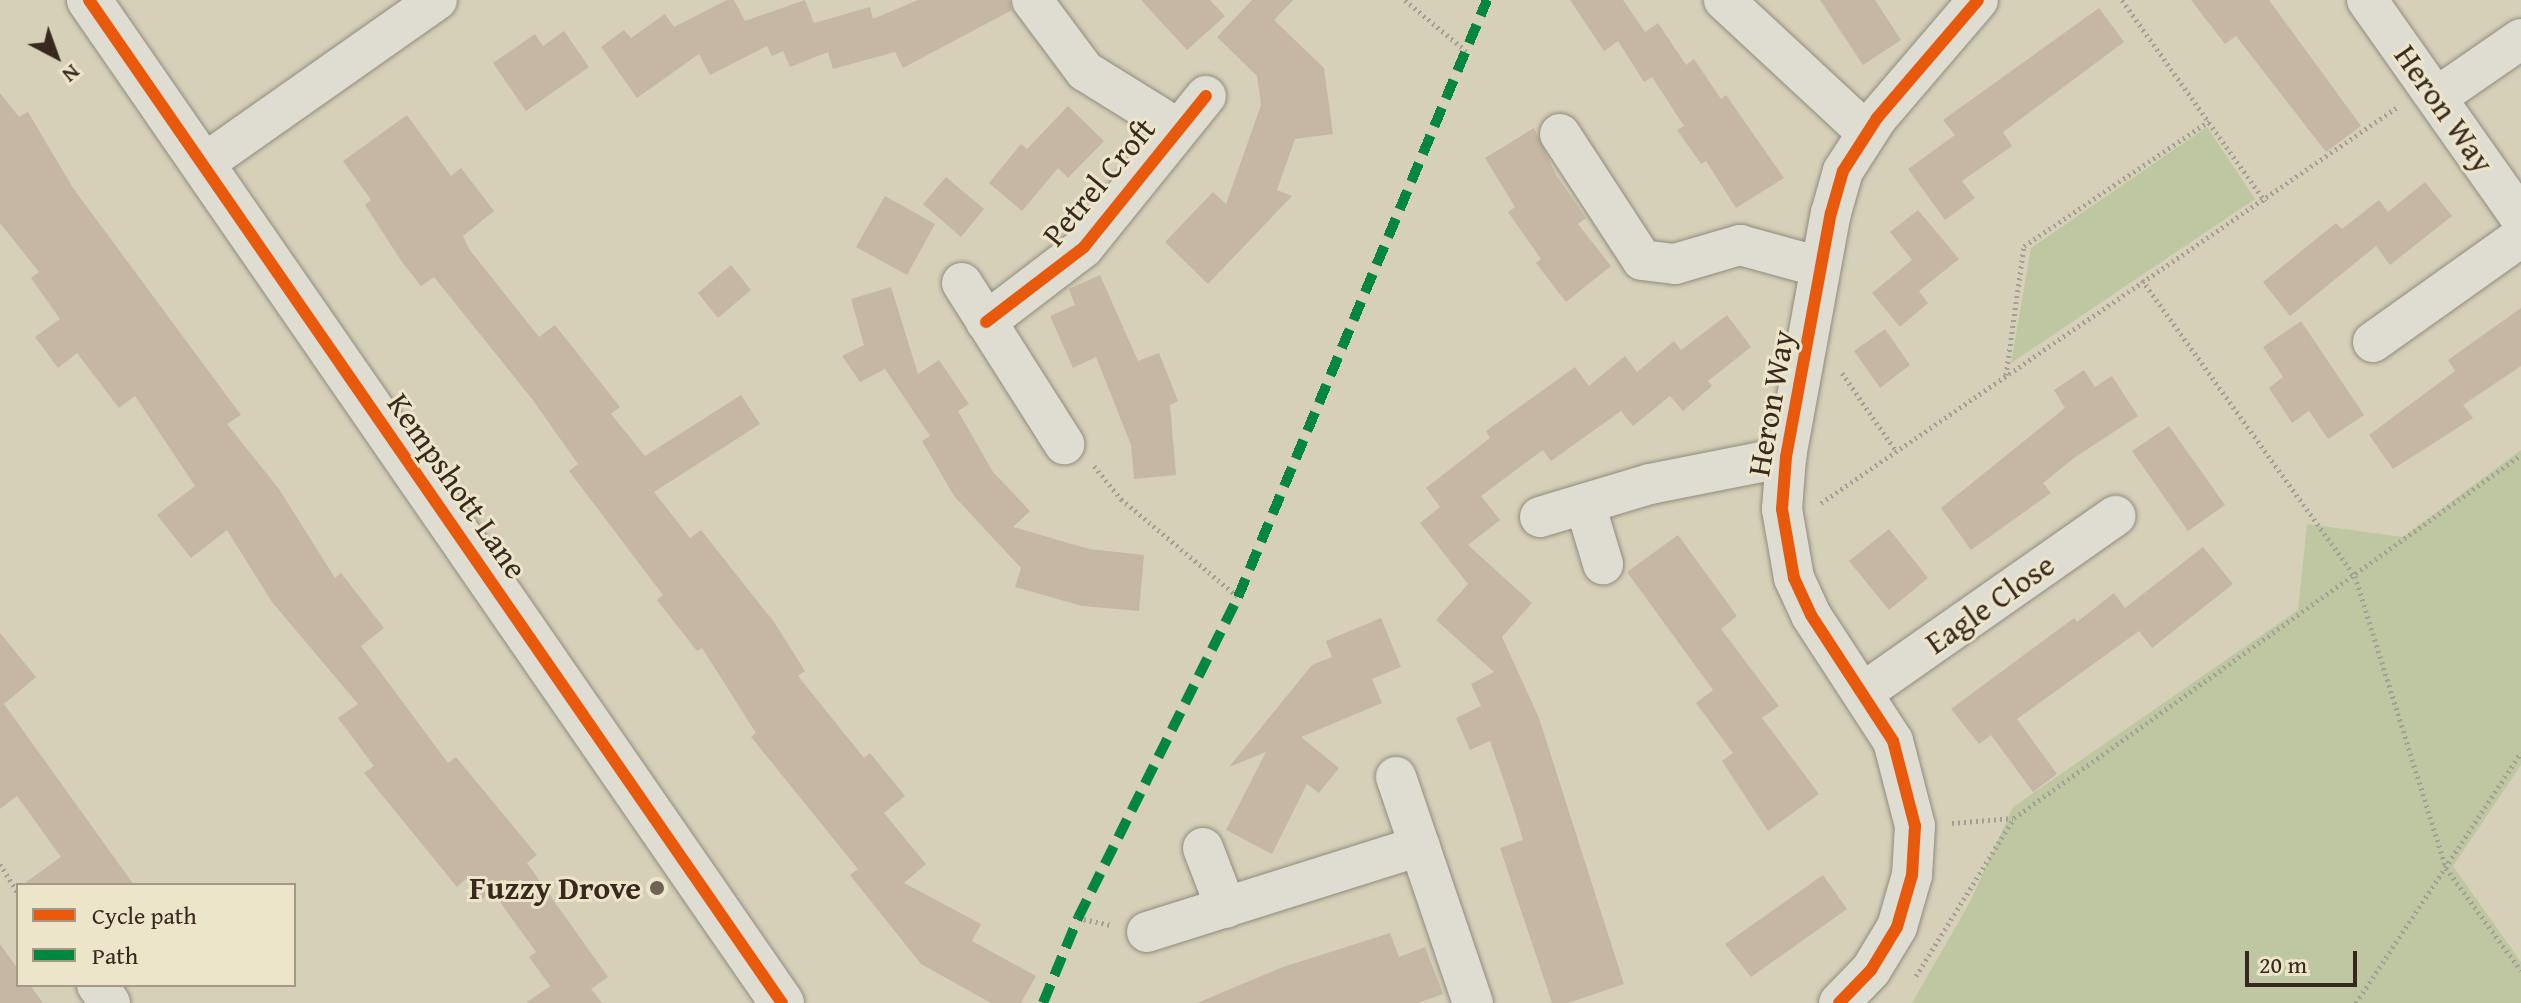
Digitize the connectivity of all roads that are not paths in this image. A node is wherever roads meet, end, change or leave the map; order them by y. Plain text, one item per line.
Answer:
1 (89, 0) edge
2 (437, 0) edge
3 (1032, 0) edge
4 (1724, 0) edge
5 (1978, 0) edge
6 (2367, 0) edge
7 (2521, 39) edge
8 (1206, 96) dead end
9 (2437, 97) junction
10 (1177, 128) junction
11 (1866, 132) junction
12 (1560, 134) dead end
13 (202, 165) junction
14 (2521, 218) edge
15 (2521, 237) edge
16 (1820, 267) junction
17 (962, 283) dead end
18 (986, 322) junction
19 (2373, 342) dead end
20 (1064, 444) road end
21 (1786, 457) junction
22 (1585, 504) junction
23 (2115, 516) dead end
24 (1540, 517) dead end
25 (1603, 564) dead end
26 (1864, 692) junction
27 (1396, 777) dead end
28 (1420, 846) junction
29 (1203, 848) dead end
30 (1226, 908) junction
31 (1147, 932) dead end
32 (782, 1003) edge
33 (1473, 1003) edge
34 (1839, 1003) edge

1 - 13 street, Kempshott Lane
2 - 13 street
3 - 10 street, Petrel Croft
4 - 11 street
5 - 11 street, Heron Way
6 - 9 street, Heron Way
7 - 9 street
8 - 10 street, Petrel Croft
9 - 14 street, Heron Way
10 - 18 street, Petrel Croft
11 - 16 street, Heron Way
12 - 16 street
13 - 32 street, Kempshott Lane
15 - 19 street
16 - 21 street, Heron Way
17 - 18 street
18 - 20 street
21 - 22 street
21 - 26 street, Heron Way
22 - 24 street
22 - 25 street
23 - 26 street, Eagle Close
26 - 34 street, Heron Way
27 - 28 street
28 - 30 street
28 - 33 street
29 - 30 street
30 - 31 street

